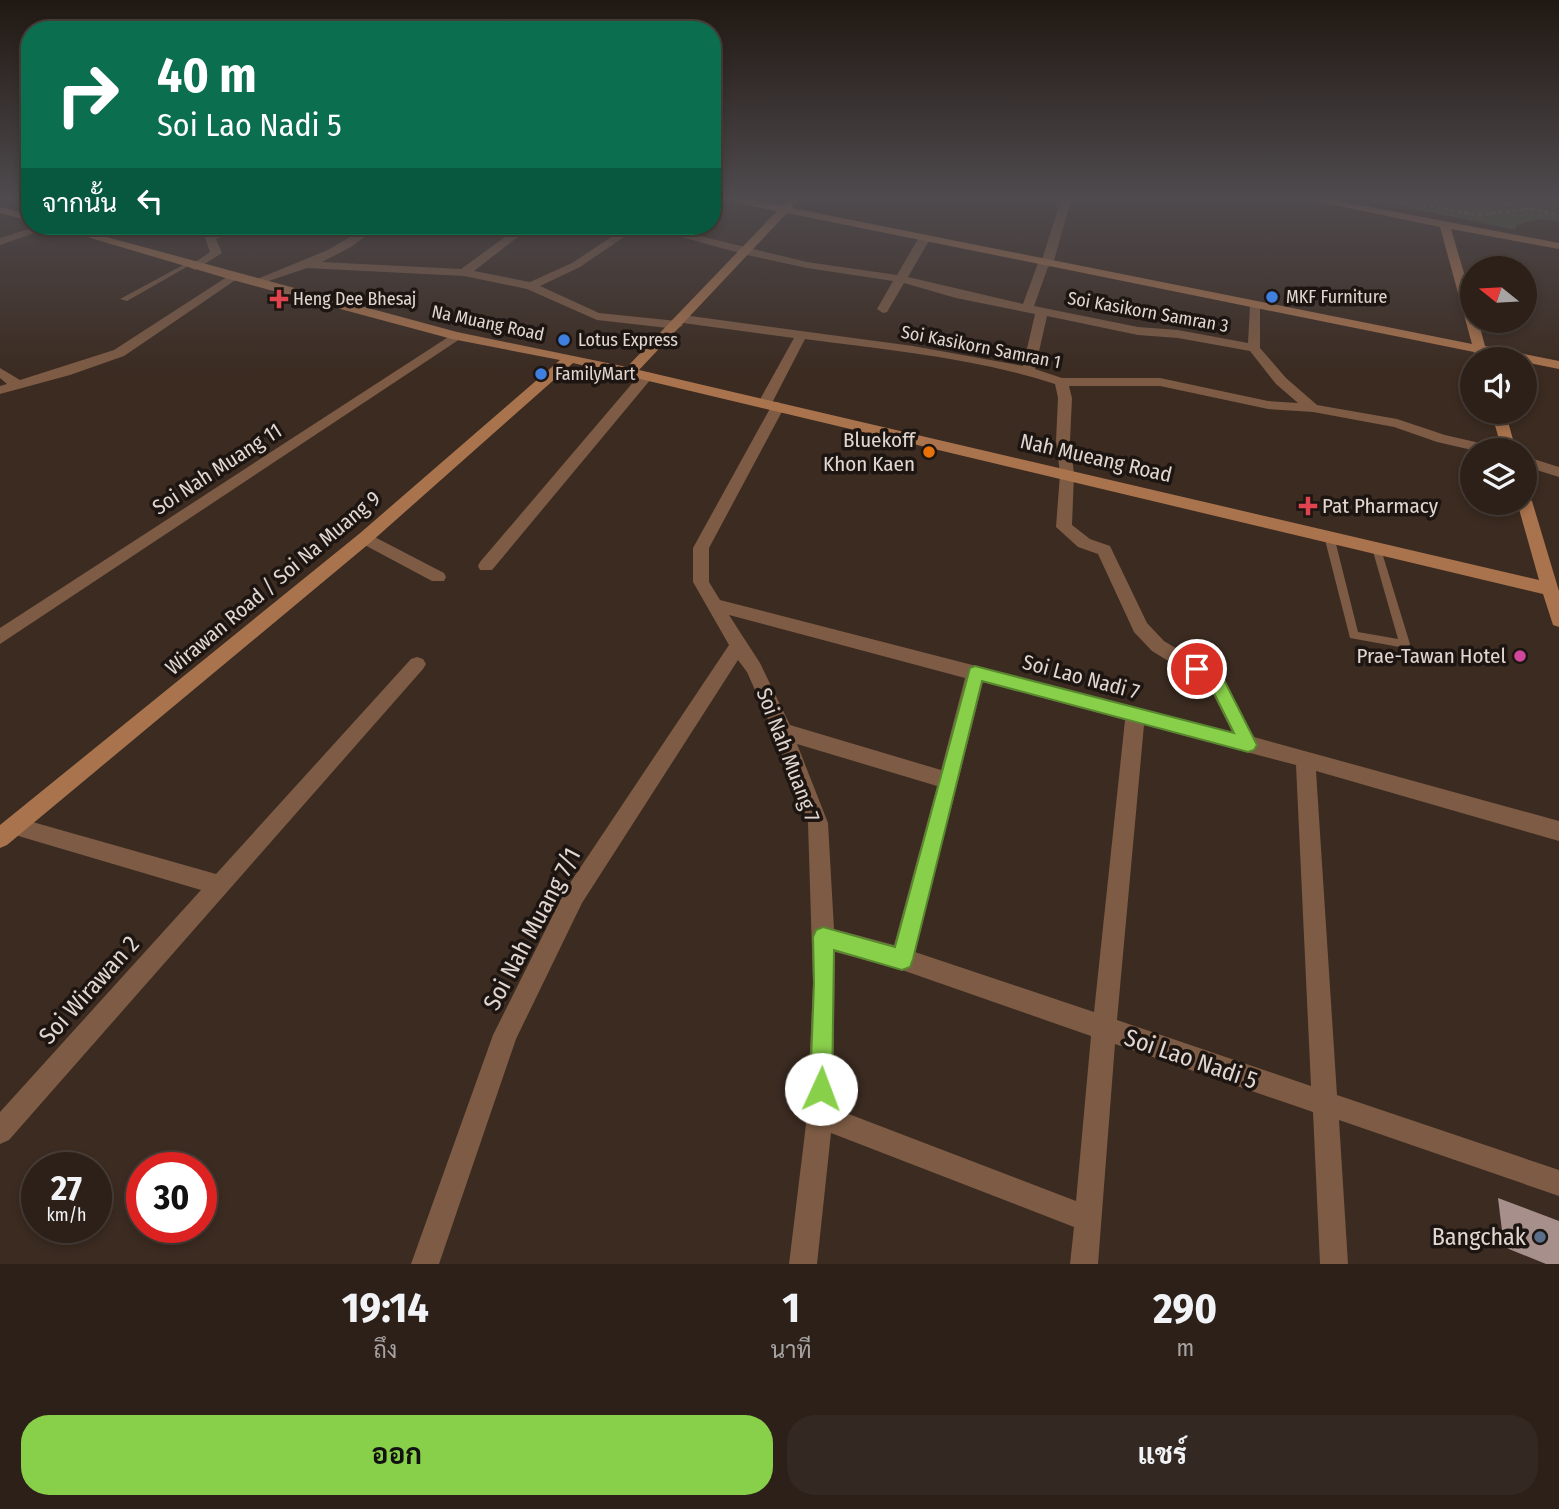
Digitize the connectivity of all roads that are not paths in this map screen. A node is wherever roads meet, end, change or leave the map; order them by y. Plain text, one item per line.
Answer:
1 (154, 255) edge
2 (212, 255) edge
3 (324, 255) edge
4 (488, 255) edge
5 (591, 255) edge
6 (744, 255) edge
7 (765, 255) edge
8 (915, 255) edge
9 (1005, 255) edge
10 (1048, 255) edge
11 (1453, 255) edge
12 (1045, 263) junction
13 (305, 264) junction
14 (191, 266) junction
15 (464, 273) junction
16 (233, 277) junction
17 (902, 279) junction
18 (254, 283) junction
19 (531, 286) junction
20 (124, 299) dead end
21 (1256, 306) junction
22 (883, 309) dead end
23 (1035, 309) junction
24 (680, 322) junction
25 (456, 336) junction
26 (799, 340) dead end
27 (1479, 347) edge
28 (1254, 348) junction
29 (1460, 350) edge
30 (570, 358) junction
31 (1537, 362) edge
32 (1559, 365) edge
33 (1028, 371) junction
34 (0, 372) edge
35 (630, 372) junction
36 (646, 376) junction
37 (1060, 382) junction
38 (17, 385) junction
39 (0, 390) edge
40 (771, 404) junction
41 (1313, 408) junction
42 (1460, 443) edge
43 (1537, 465) edge
44 (1559, 472) edge
45 (1067, 474) junction
46 (1529, 515) edge
47 (1329, 536) junction
48 (365, 538) junction
49 (1377, 548) junction
50 (486, 565) dead end
51 (438, 577) dead end
52 (1555, 597) edge
53 (712, 604) junction
54 (1559, 620) edge
55 (0, 637) edge
56 (738, 645) junction
57 (417, 664) dead end
58 (975, 672) junction
59 (1135, 715) junction
60 (783, 731) junction
61 (1248, 745) junction
62 (1305, 759) junction
63 (949, 781) junction
64 (1559, 831) edge
65 (7, 832) edge
66 (218, 885) junction
67 (823, 937) junction
68 (902, 959) junction
69 (1104, 1029) junction
70 (1326, 1104) junction
71 (820, 1116) junction
72 (0, 1130) edge
73 (1559, 1183) edge
74 (1088, 1219) junction
75 (425, 1264) edge
76 (803, 1264) edge
77 (1084, 1264) edge
78 (1334, 1264) edge

1 - 14 street, Na Muang Road
2 - 14 street
3 - 13 street
4 - 15 street
5 - 19 street
6 - 24 street
7 - 17 street, Soi Kasikorn Samran 3
8 - 17 street
9 - 12 street
10 - 12 street
11 - 27 street
12 - 21 street
12 - 23 street
13 - 15 street, Soi Kasikorn Samran 1
13 - 18 street
14 - 16 street, Na Muang Road
14 - 20 lane
15 - 19 street, Soi Kasikorn Samran 1
16 - 18 street, Na Muang Road
16 - 38 street
17 - 22 street
17 - 23 street, Soi Kasikorn Samran 3
18 - 25 street, Na Muang Road
19 - 24 street, Soi Kasikorn Samran 1
21 - 28 street
21 - 29 street
23 - 28 street, Soi Kasikorn Samran 3
23 - 33 street
24 - 33 street, Soi Kasikorn Samran 1
24 - 35 street
25 - 30 street, Na Muang Road
25 - 55 street, Soi Nah Muang 11
26 - 40 street, Soi Nah Muang 7
28 - 41 street
30 - 35 street, Na Muang Road
30 - 48 street, Wirawan Road / Soi Na Muang 9
31 - 32 street
33 - 37 street, Soi Kasikorn Samran 1
34 - 38 street
35 - 36 street, Nah Mueang Road
36 - 40 street, Nah Mueang Road
36 - 50 street
37 - 41 street, Soi Kasikorn Samran 1
37 - 45 street
38 - 39 street
40 - 45 street, Nah Mueang Road
40 - 53 street, Soi Nah Muang 7
41 - 42 street, Soi Kasikorn Samran 1
43 - 44 street
45 - 47 street, Nah Mueang Road
45 - 61 street
46 - 52 street
47 - 49 street, Nah Mueang Road
47 - 49 lane
48 - 51 street
48 - 65 street, Wirawan Road / Soi Na Muang 9
49 - 52 street, Nah Mueang Road
52 - 54 street
53 - 56 street, Soi Nah Muang 7
53 - 58 street, Soi Lao Nadi 7
56 - 60 street, Soi Nah Muang 7
56 - 75 street, Soi Nah Muang 7/1
57 - 66 street, Soi Wirawan 2
58 - 59 street, Soi Lao Nadi 7
58 - 63 street
59 - 61 street, Soi Lao Nadi 7
59 - 69 street
60 - 63 street
60 - 67 street, Soi Nah Muang 7
61 - 62 street, Soi Lao Nadi 7
62 - 64 street, Soi Lao Nadi 7
62 - 70 street
63 - 68 street
65 - 66 street
66 - 72 street, Soi Wirawan 2
67 - 68 street, Soi Lao Nadi 5
67 - 71 street, Soi Nah Muang 7
68 - 69 street, Soi Lao Nadi 5
69 - 70 street, Soi Lao Nadi 5
69 - 74 street
70 - 73 street, Soi Lao Nadi 5
70 - 78 street
71 - 74 street
71 - 76 street, Soi Nah Muang 7
74 - 77 street

